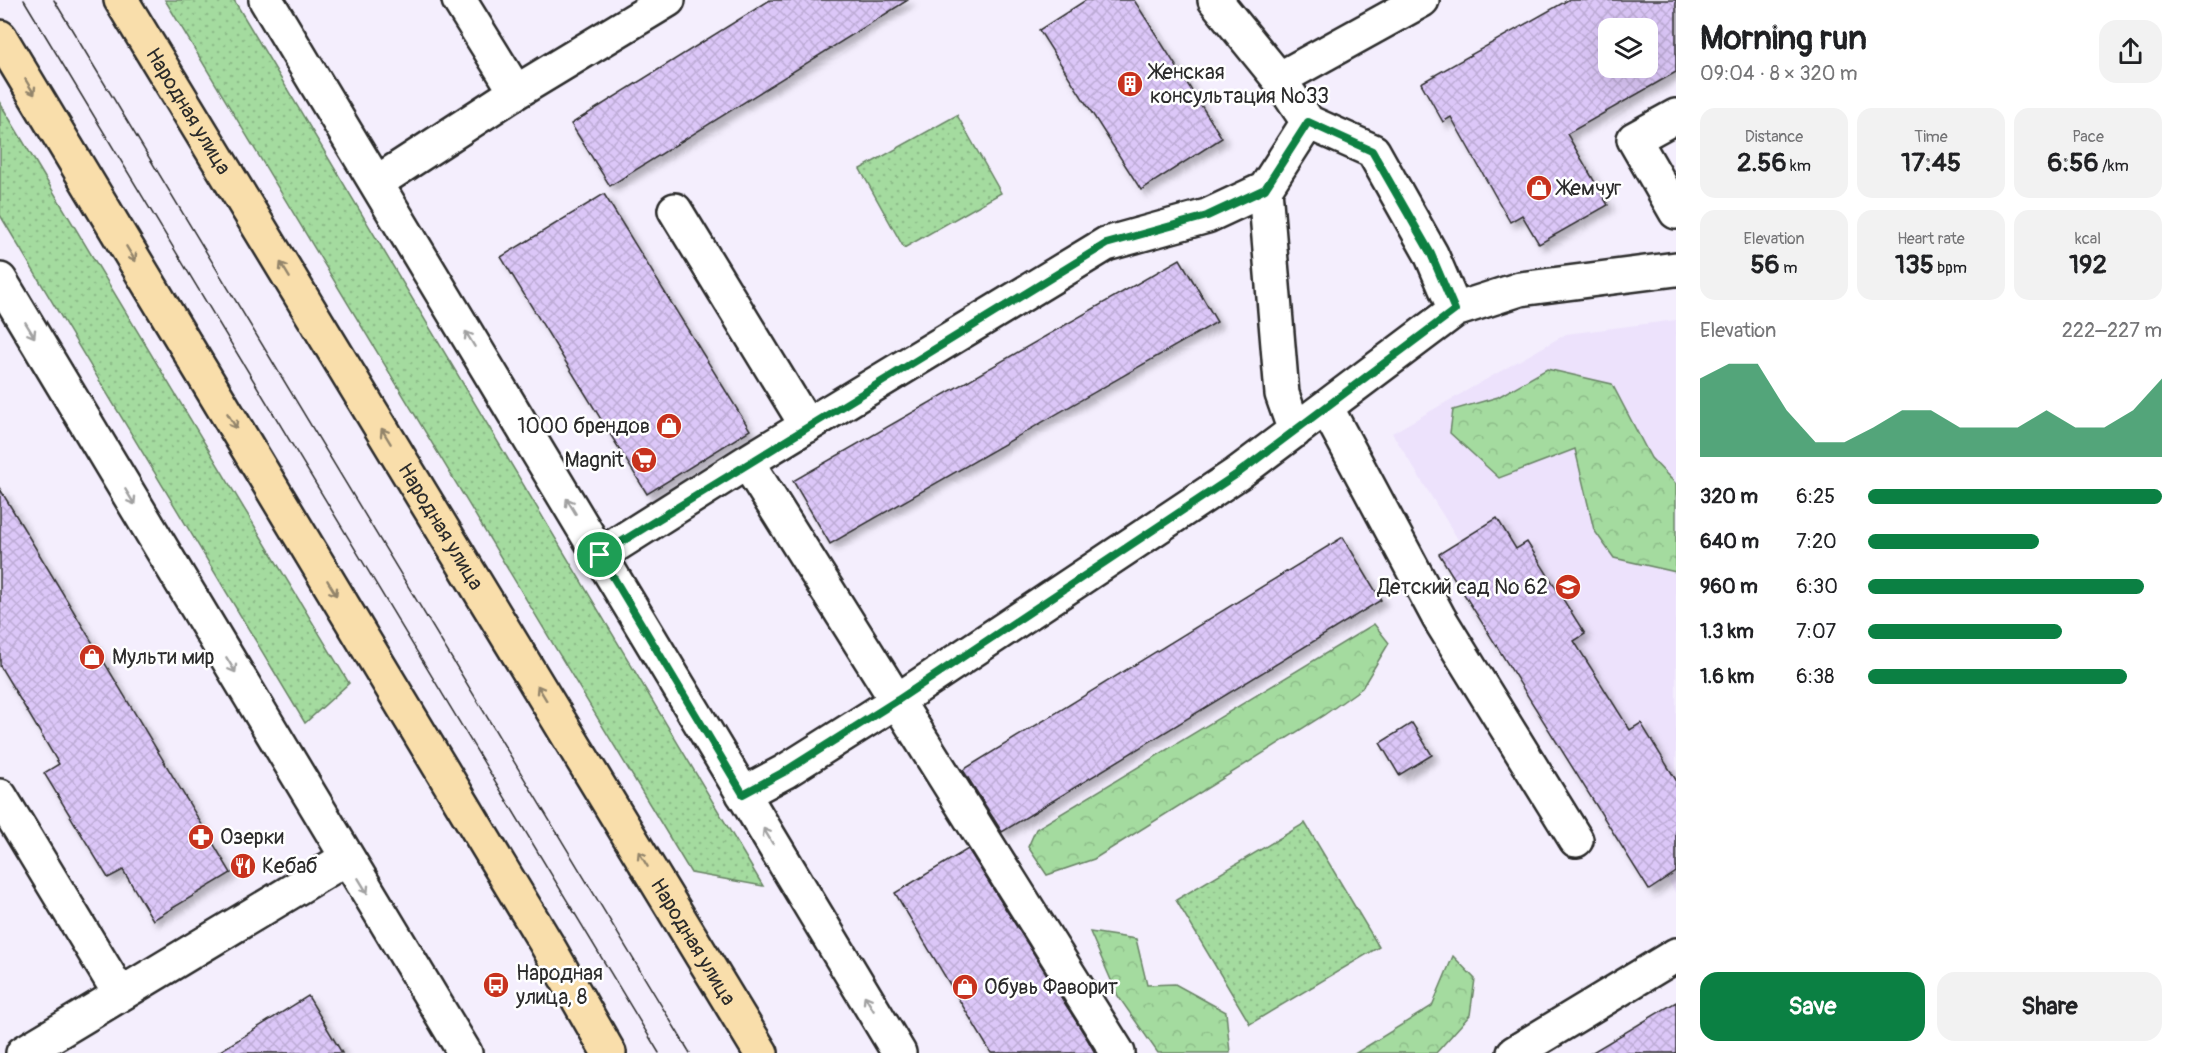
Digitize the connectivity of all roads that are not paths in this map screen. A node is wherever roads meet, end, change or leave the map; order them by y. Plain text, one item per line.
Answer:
1 (121, 0) edge
2 (266, 0) edge
3 (459, 0) edge
4 (668, 0) edge
5 (1215, 0) edge
6 (1422, 0) edge
7 (0, 37) edge
8 (1279, 79) junction
9 (516, 92) junction
10 (1676, 116) edge
11 (1308, 122) junction
12 (376, 183) junction
13 (1265, 189) junction
14 (675, 210) dead end
15 (1676, 212) edge
16 (1676, 269) edge
17 (0, 280) edge
18 (1455, 310) junction
19 (1326, 407) junction
20 (807, 426) junction
21 (1295, 430) junction
22 (747, 462) junction
23 (600, 555) junction
24 (898, 700) junction
25 (743, 794) junction
26 (0, 796) edge
27 (1576, 840) dead end
28 (347, 858) junction
29 (1676, 955) edge
30 (120, 994) junction
31 (23, 1053) edge
32 (465, 1053) edge
33 (609, 1053) edge
34 (761, 1053) edge
35 (899, 1053) edge
36 (1118, 1053) edge
37 (1514, 1053) edge

34 -> 1 main road, Народная улица
2 - 12 street
3 - 9 street
4 - 9 street
5 - 8 street
6 - 8 street
7 -> 33 main road
8 - 11 street
9 - 12 street
10 - 15 street
11 - 13 street
11 - 18 street
23 -> 12 street
13 - 20 street
13 - 21 street
14 - 20 street
16 - 18 street
17 -> 28 street
18 - 19 street
19 - 21 street
19 - 27 street
20 - 22 street
21 - 24 street
22 - 23 street
22 - 24 street
23 - 25 street
24 - 25 street
24 - 36 street
35 -> 25 street
26 - 30 street
28 - 30 street
28 -> 32 street
29 - 37 street
30 - 31 street

